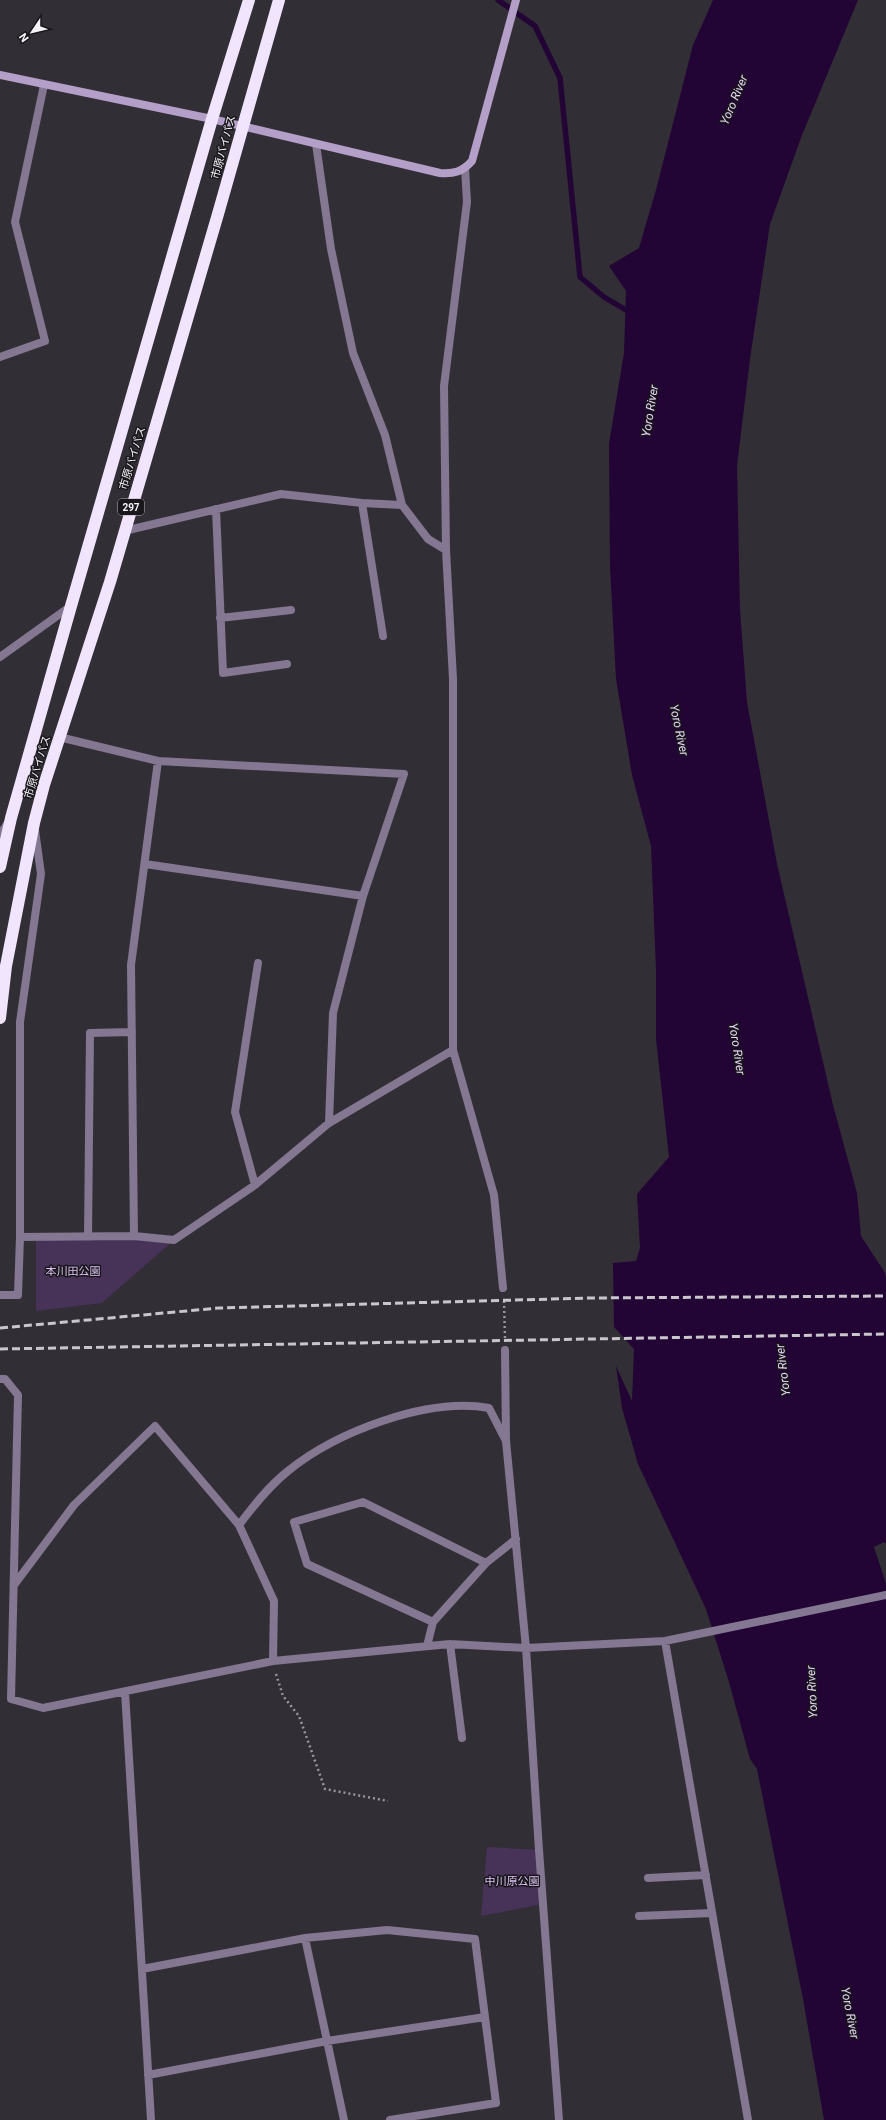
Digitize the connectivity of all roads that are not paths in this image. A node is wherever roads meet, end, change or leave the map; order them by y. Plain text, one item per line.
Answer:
1 (249, 0) edge
2 (278, 0) edge
3 (516, 0) edge
4 (0, 75) edge
5 (44, 85) junction
6 (212, 119) junction
7 (242, 126) junction
8 (316, 144) junction
9 (465, 168) junction
10 (0, 357) edge
11 (362, 503) junction
12 (402, 505) junction
13 (216, 509) junction
14 (124, 531) junction
15 (446, 550) junction
16 (71, 606) junction
17 (291, 610) dead end
18 (220, 618) junction
19 (383, 636) dead end
20 (0, 657) edge
21 (287, 664) dead end
22 (59, 736) junction
23 (158, 761) junction
24 (11, 818) junction
25 (34, 823) junction
26 (0, 835) edge
27 (145, 864) junction
28 (0, 866) edge
29 (363, 896) junction
30 (258, 963) dead end
31 (0, 1018) edge
32 (132, 1032) junction
33 (453, 1050) junction
34 (329, 1123) junction
35 (255, 1185) junction
36 (134, 1236) junction
37 (20, 1237) junction
38 (88, 1237) junction
39 (503, 1288) road end
40 (0, 1295) edge
41 (505, 1350) dead end
42 (0, 1379) edge
43 (506, 1440) junction
44 (239, 1525) junction
45 (516, 1539) junction
46 (486, 1563) junction
47 (14, 1585) junction
48 (886, 1595) edge
49 (433, 1622) junction
50 (665, 1641) junction
51 (450, 1644) junction
52 (427, 1646) junction
53 (526, 1648) junction
54 (273, 1662) junction
55 (125, 1692) junction
56 (462, 1738) dead end
57 (706, 1875) junction
58 (648, 1878) dead end
59 (712, 1913) junction
60 (639, 1916) dead end
61 (305, 1938) junction
62 (142, 1969) junction
63 (485, 2017) junction
64 (327, 2041) junction
65 (148, 2075) junction
66 (151, 2120) edge
67 (344, 2120) edge
68 (390, 2120) edge
69 (559, 2120) edge
70 (748, 2120) edge

1 - 6 highway, 市原バイパス / 297
2 - 7 highway, 市原バイパス / 297
3 - 9 street
4 - 5 street
5 - 6 street
5 - 10 street
6 - 7 street
6 - 16 highway, 市原バイパス / 297
7 - 8 street
7 - 14 highway, 市原バイパス / 297
8 - 9 street
8 - 12 street
9 - 15 street
11 - 12 street
11 - 13 street
11 - 19 street
12 - 15 street
13 - 14 street
13 - 18 street
14 - 22 highway, 市原バイパス / 297
15 - 33 street
16 - 20 street
16 - 24 highway, 市原バイパス / 297
17 - 18 street
18 - 21 street
22 - 23 street
22 - 25 highway, 市原バイパス / 297
23 - 27 street
23 - 29 street
24 - 26 street
24 - 28 highway, 市原バイパス / 297
25 - 31 highway, 市原バイパス / 297
25 - 37 street
27 - 29 street
27 - 32 street
29 - 34 street
30 - 35 street
32 - 36 street
32 - 38 street
33 - 34 street
33 - 39 street
34 - 35 street
35 - 36 street
36 - 38 street
37 - 38 street
37 - 40 street
41 - 43 street
42 - 47 street
43 - 44 street
43 - 45 street
44 - 47 street
44 - 54 street
45 - 46 street
45 - 53 street
46 - 49 street
46 - 49 street
47 - 55 street
48 - 50 street
49 - 52 street
50 - 53 street
50 - 57 street
51 - 52 street
51 - 53 street
51 - 56 street
52 - 54 street
53 - 69 street
54 - 55 street
55 - 62 street
57 - 58 street
57 - 59 street
59 - 60 street
59 - 70 street
61 - 62 street
61 - 63 street
61 - 64 street
62 - 65 street
63 - 64 street
63 - 68 street
64 - 65 street
64 - 67 street
65 - 66 street

